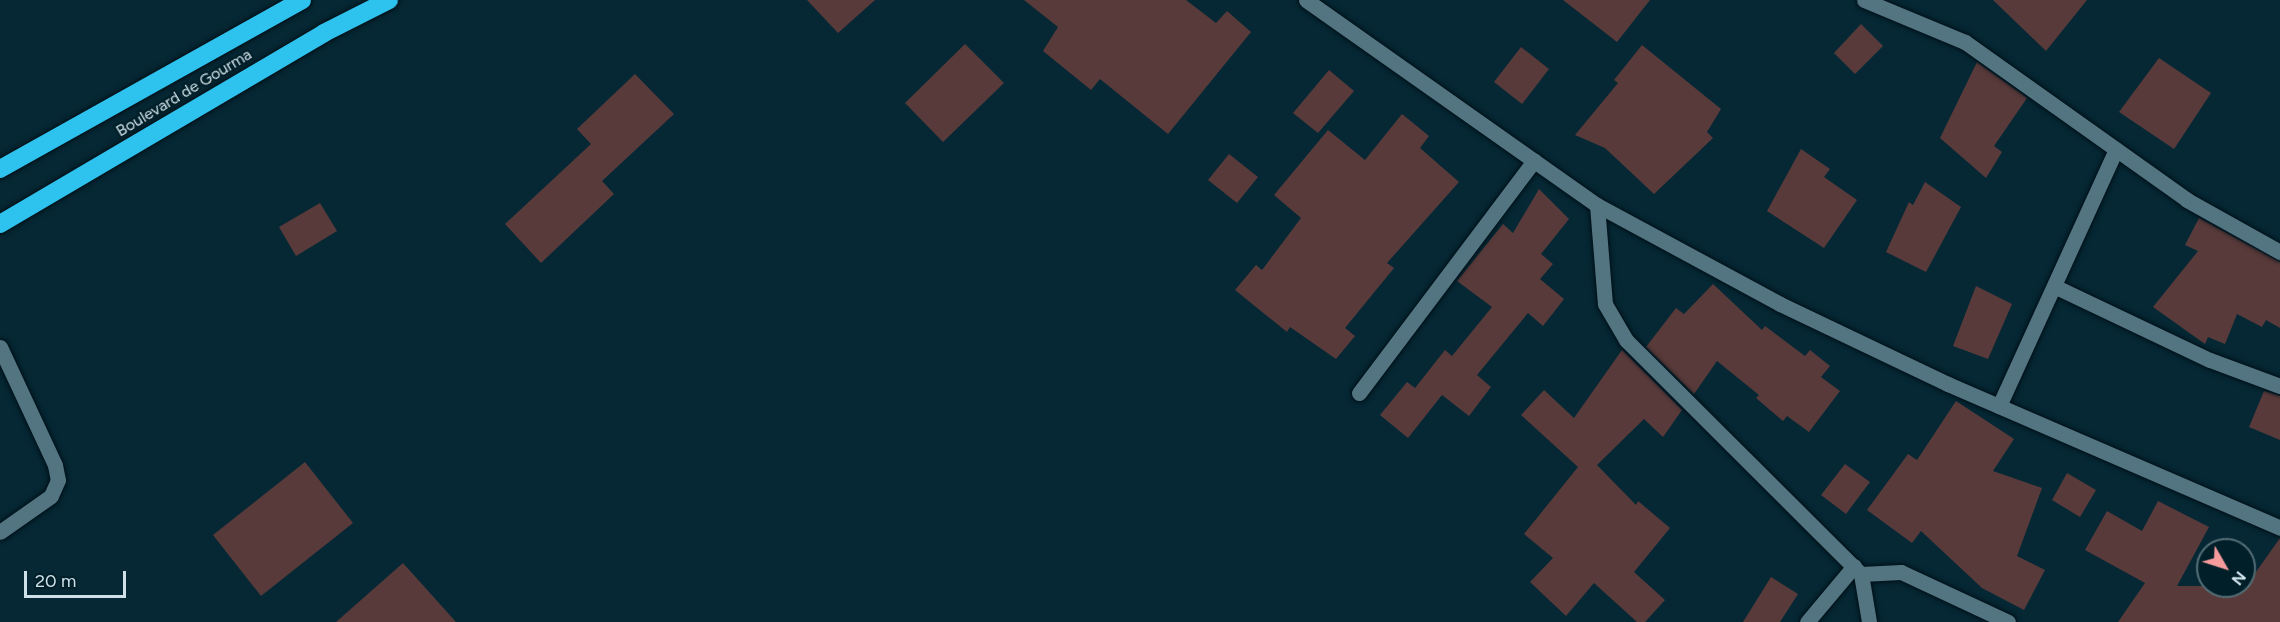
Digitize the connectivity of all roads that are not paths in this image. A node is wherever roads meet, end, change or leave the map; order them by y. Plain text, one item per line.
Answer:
1 (302, 0) edge
2 (389, 0) edge
3 (1306, 0) edge
4 (1864, 0) edge
5 (2116, 150) junction
6 (1534, 160) junction
7 (0, 169) edge
8 (1597, 205) junction
9 (0, 224) edge
10 (2280, 252) edge
11 (2056, 287) junction
12 (0, 347) edge
13 (2280, 386) edge
14 (1359, 393) dead end
15 (1999, 406) junction
16 (2280, 528) edge
17 (0, 532) edge
18 (1857, 570) junction
19 (1807, 622) edge
20 (1869, 622) edge
21 (2008, 622) edge

1 - 7 highway, Boulevard de Gourma
2 - 9 highway, Boulevard de Gourma
3 - 6 street
4 - 5 street
5 - 10 street
5 - 11 street
6 - 8 street
6 - 14 street
8 - 15 street
8 - 18 street
11 - 13 street
11 - 15 street
12 - 17 street
15 - 16 street
18 - 19 street
18 - 20 street
18 - 21 street

